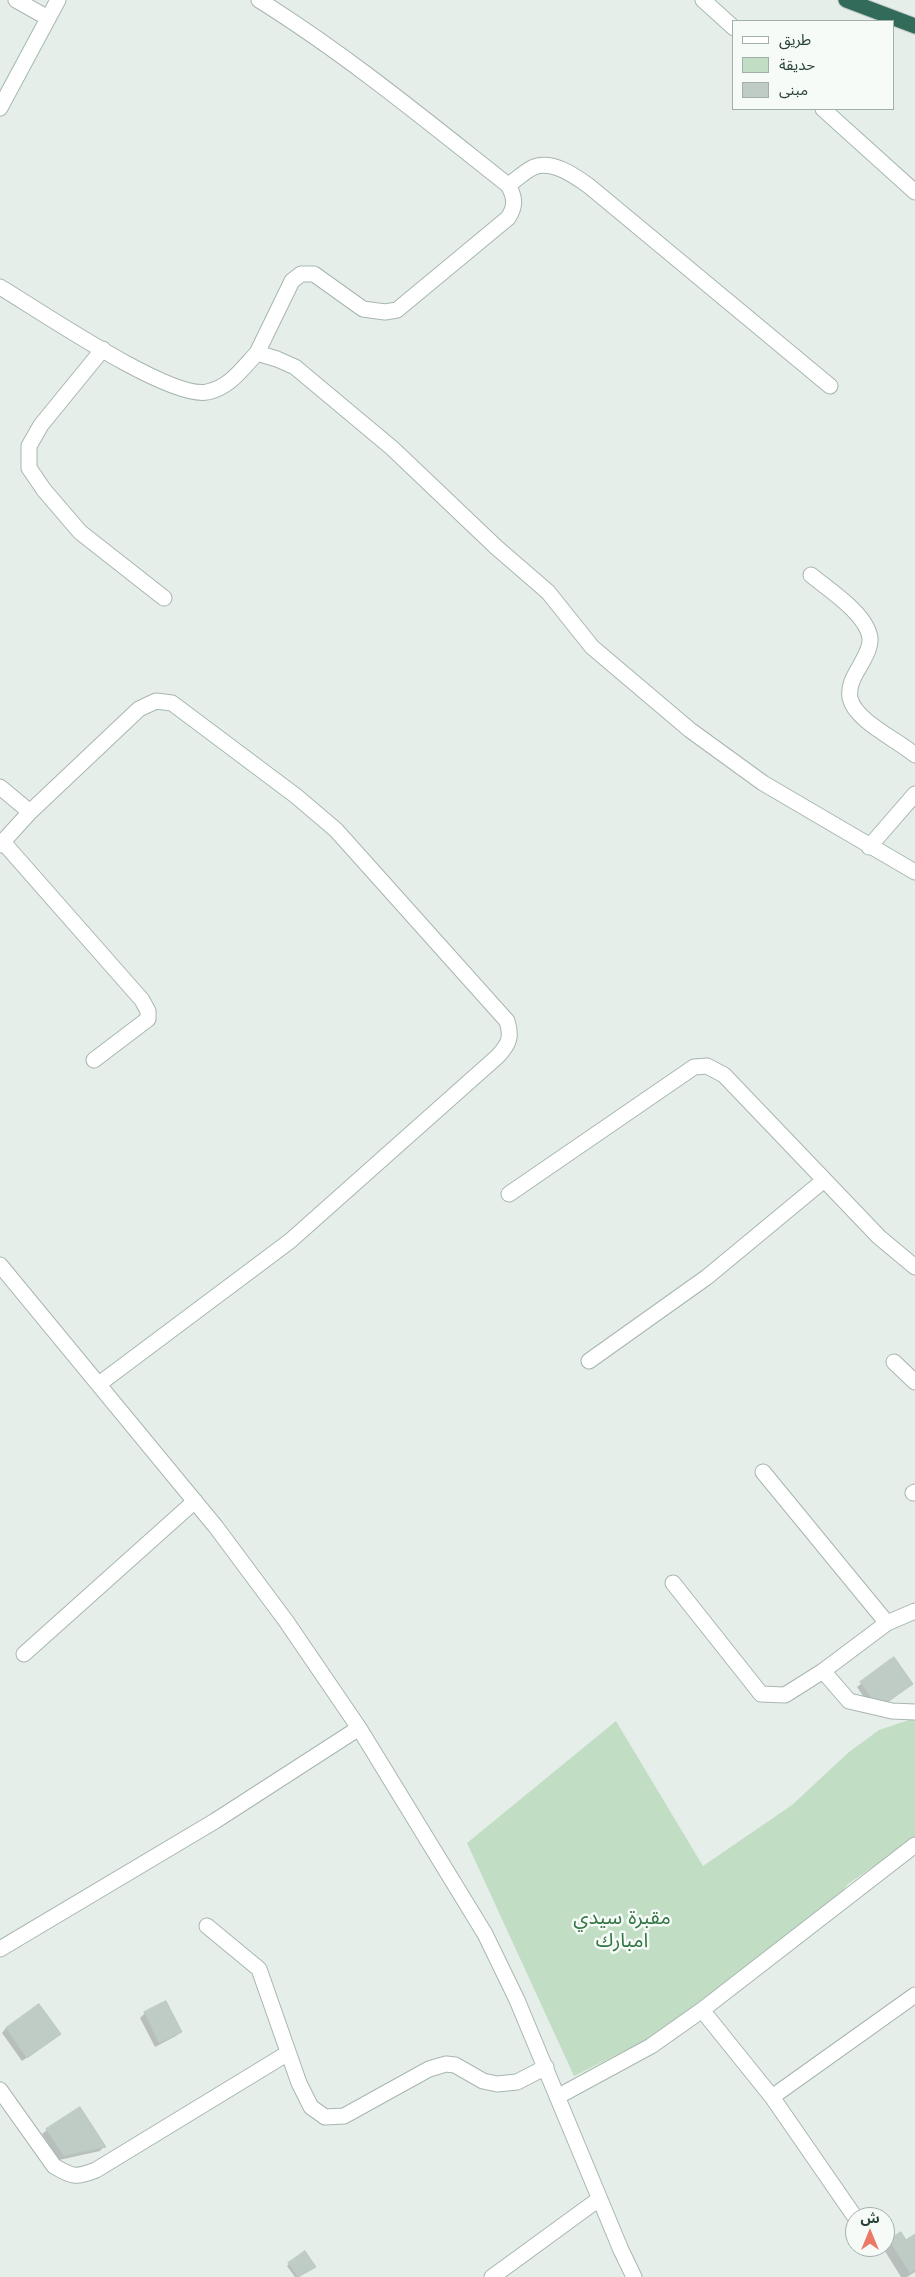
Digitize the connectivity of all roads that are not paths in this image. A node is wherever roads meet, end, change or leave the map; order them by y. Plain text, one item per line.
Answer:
1 (16, 0) edge
2 (58, 0) edge
3 (259, 0) edge
4 (703, 0) edge
5 (846, 0) edge
6 (48, 18) junction
7 (732, 26) edge
8 (915, 26) edge
9 (0, 108) edge
10 (824, 110) edge
11 (508, 185) junction
12 (915, 192) edge
13 (3, 294) edge
14 (103, 349) junction
15 (257, 353) junction
16 (830, 386) dead end
17 (811, 575) dead end
18 (164, 598) dead end
19 (915, 755) edge
20 (0, 787) edge
21 (915, 794) edge
22 (30, 812) junction
23 (1, 843) edge
24 (869, 847) junction
25 (915, 872) edge
26 (94, 1060) dead end
27 (823, 1181) junction
28 (509, 1194) dead end
29 (915, 1267) edge
30 (3, 1274) edge
31 (589, 1361) dead end
32 (894, 1362) dead end
33 (915, 1382) edge
34 (99, 1384) junction
35 (763, 1472) dead end
36 (195, 1501) junction
37 (673, 1583) dead end
38 (915, 1611) edge
39 (887, 1623) junction
40 (24, 1654) dead end
41 (823, 1671) junction
42 (915, 1712) edge
43 (359, 1728) junction
44 (915, 1845) edge
45 (207, 1926) dead end
46 (0, 1949) edge
47 (915, 1995) edge
48 (702, 2010) junction
49 (288, 2053) junction
50 (546, 2067) junction
51 (0, 2090) edge
52 (557, 2097) junction
53 (772, 2097) junction
54 (599, 2199) junction
55 (848, 2207) edge
56 (492, 2277) edge
57 (634, 2277) edge

1 - 6 street
2 - 6 street
3 - 11 street
4 - 7 street
5 - 8 highway
6 - 9 street
10 - 12 street
11 - 15 street
11 - 16 street
13 - 14 street
14 - 15 street
14 - 18 street
15 - 24 street
17 - 19 street
20 - 22 street
21 - 24 street
22 - 23 street
22 - 34 street
23 - 26 street
24 - 25 street
27 - 28 street
27 - 29 street
27 - 31 street
30 - 34 street
32 - 33 street
34 - 36 street
35 - 39 street
36 - 40 street
36 - 43 street
37 - 41 street
38 - 39 street
39 - 41 street
41 - 42 street
43 - 46 street
43 - 50 street
44 - 48 street
45 - 49 street
47 - 53 street
48 - 52 street
48 - 53 street
49 - 50 street
49 - 51 street
50 - 52 street
52 - 54 street
53 - 55 street
54 - 56 street
54 - 57 street

